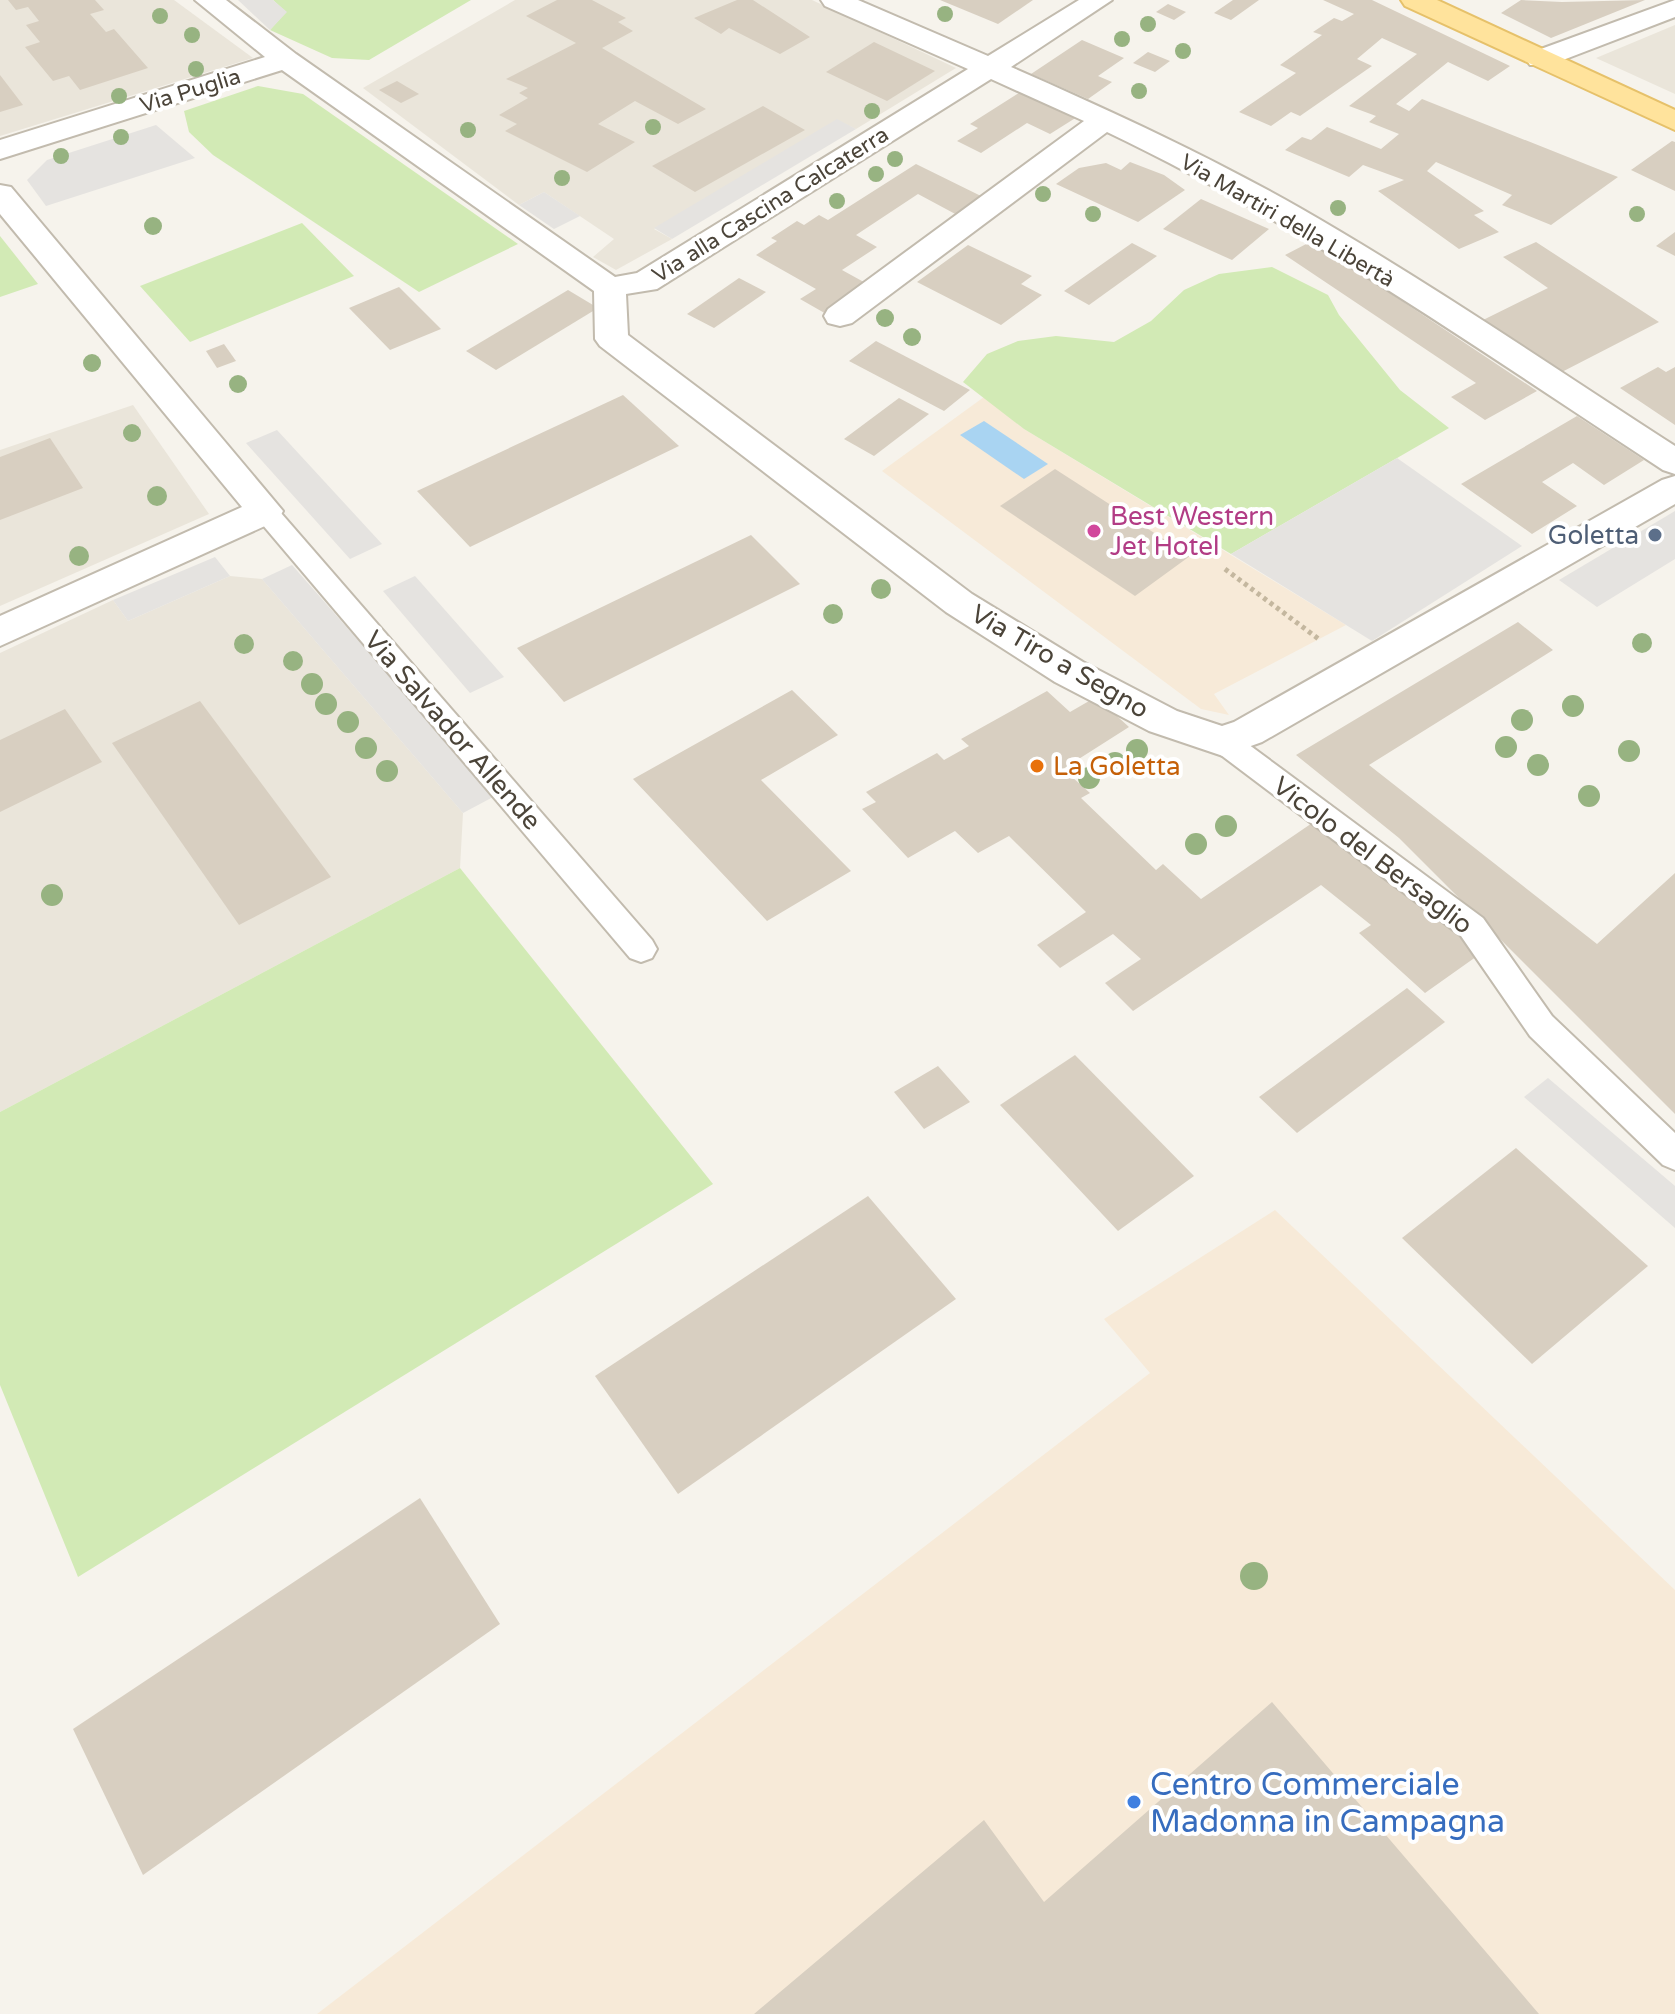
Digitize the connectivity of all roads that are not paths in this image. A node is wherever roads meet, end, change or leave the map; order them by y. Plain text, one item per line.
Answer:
1 (209, 0) edge
2 (835, 0) edge
3 (1098, 0) edge
4 (1415, 0) edge
5 (1675, 7) edge
6 (1540, 59) junction
7 (286, 60) junction
8 (988, 67) junction
9 (1103, 121) junction
10 (1675, 121) edge
11 (0, 150) edge
12 (0, 194) edge
13 (610, 287) junction
14 (840, 316) dead end
15 (1675, 462) edge
16 (1675, 488) edge
17 (265, 511) junction
18 (0, 632) edge
19 (1223, 741) junction
20 (641, 949) dead end
21 (1675, 1155) edge

1 - 7 street, Via Puglia
2 - 8 street, Via Martiri della Libertà
3 - 8 street, Via alla Cascina Calcaterra
4 - 6 main road
5 - 6 street
6 - 10 main road
7 - 11 street, Via Puglia
7 - 13 street
8 - 9 street, Via Martiri della Libertà
8 - 13 street, Via alla Cascina Calcaterra
9 - 14 street
9 - 15 street, Via Martiri della Libertà
12 - 17 street, Via Salvador Allende
13 - 19 street, Via Tiro a Segno
16 - 19 street
17 - 18 street
17 - 20 lane, Via Salvador Allende
19 - 21 lane, Vicolo del Bersaglio

